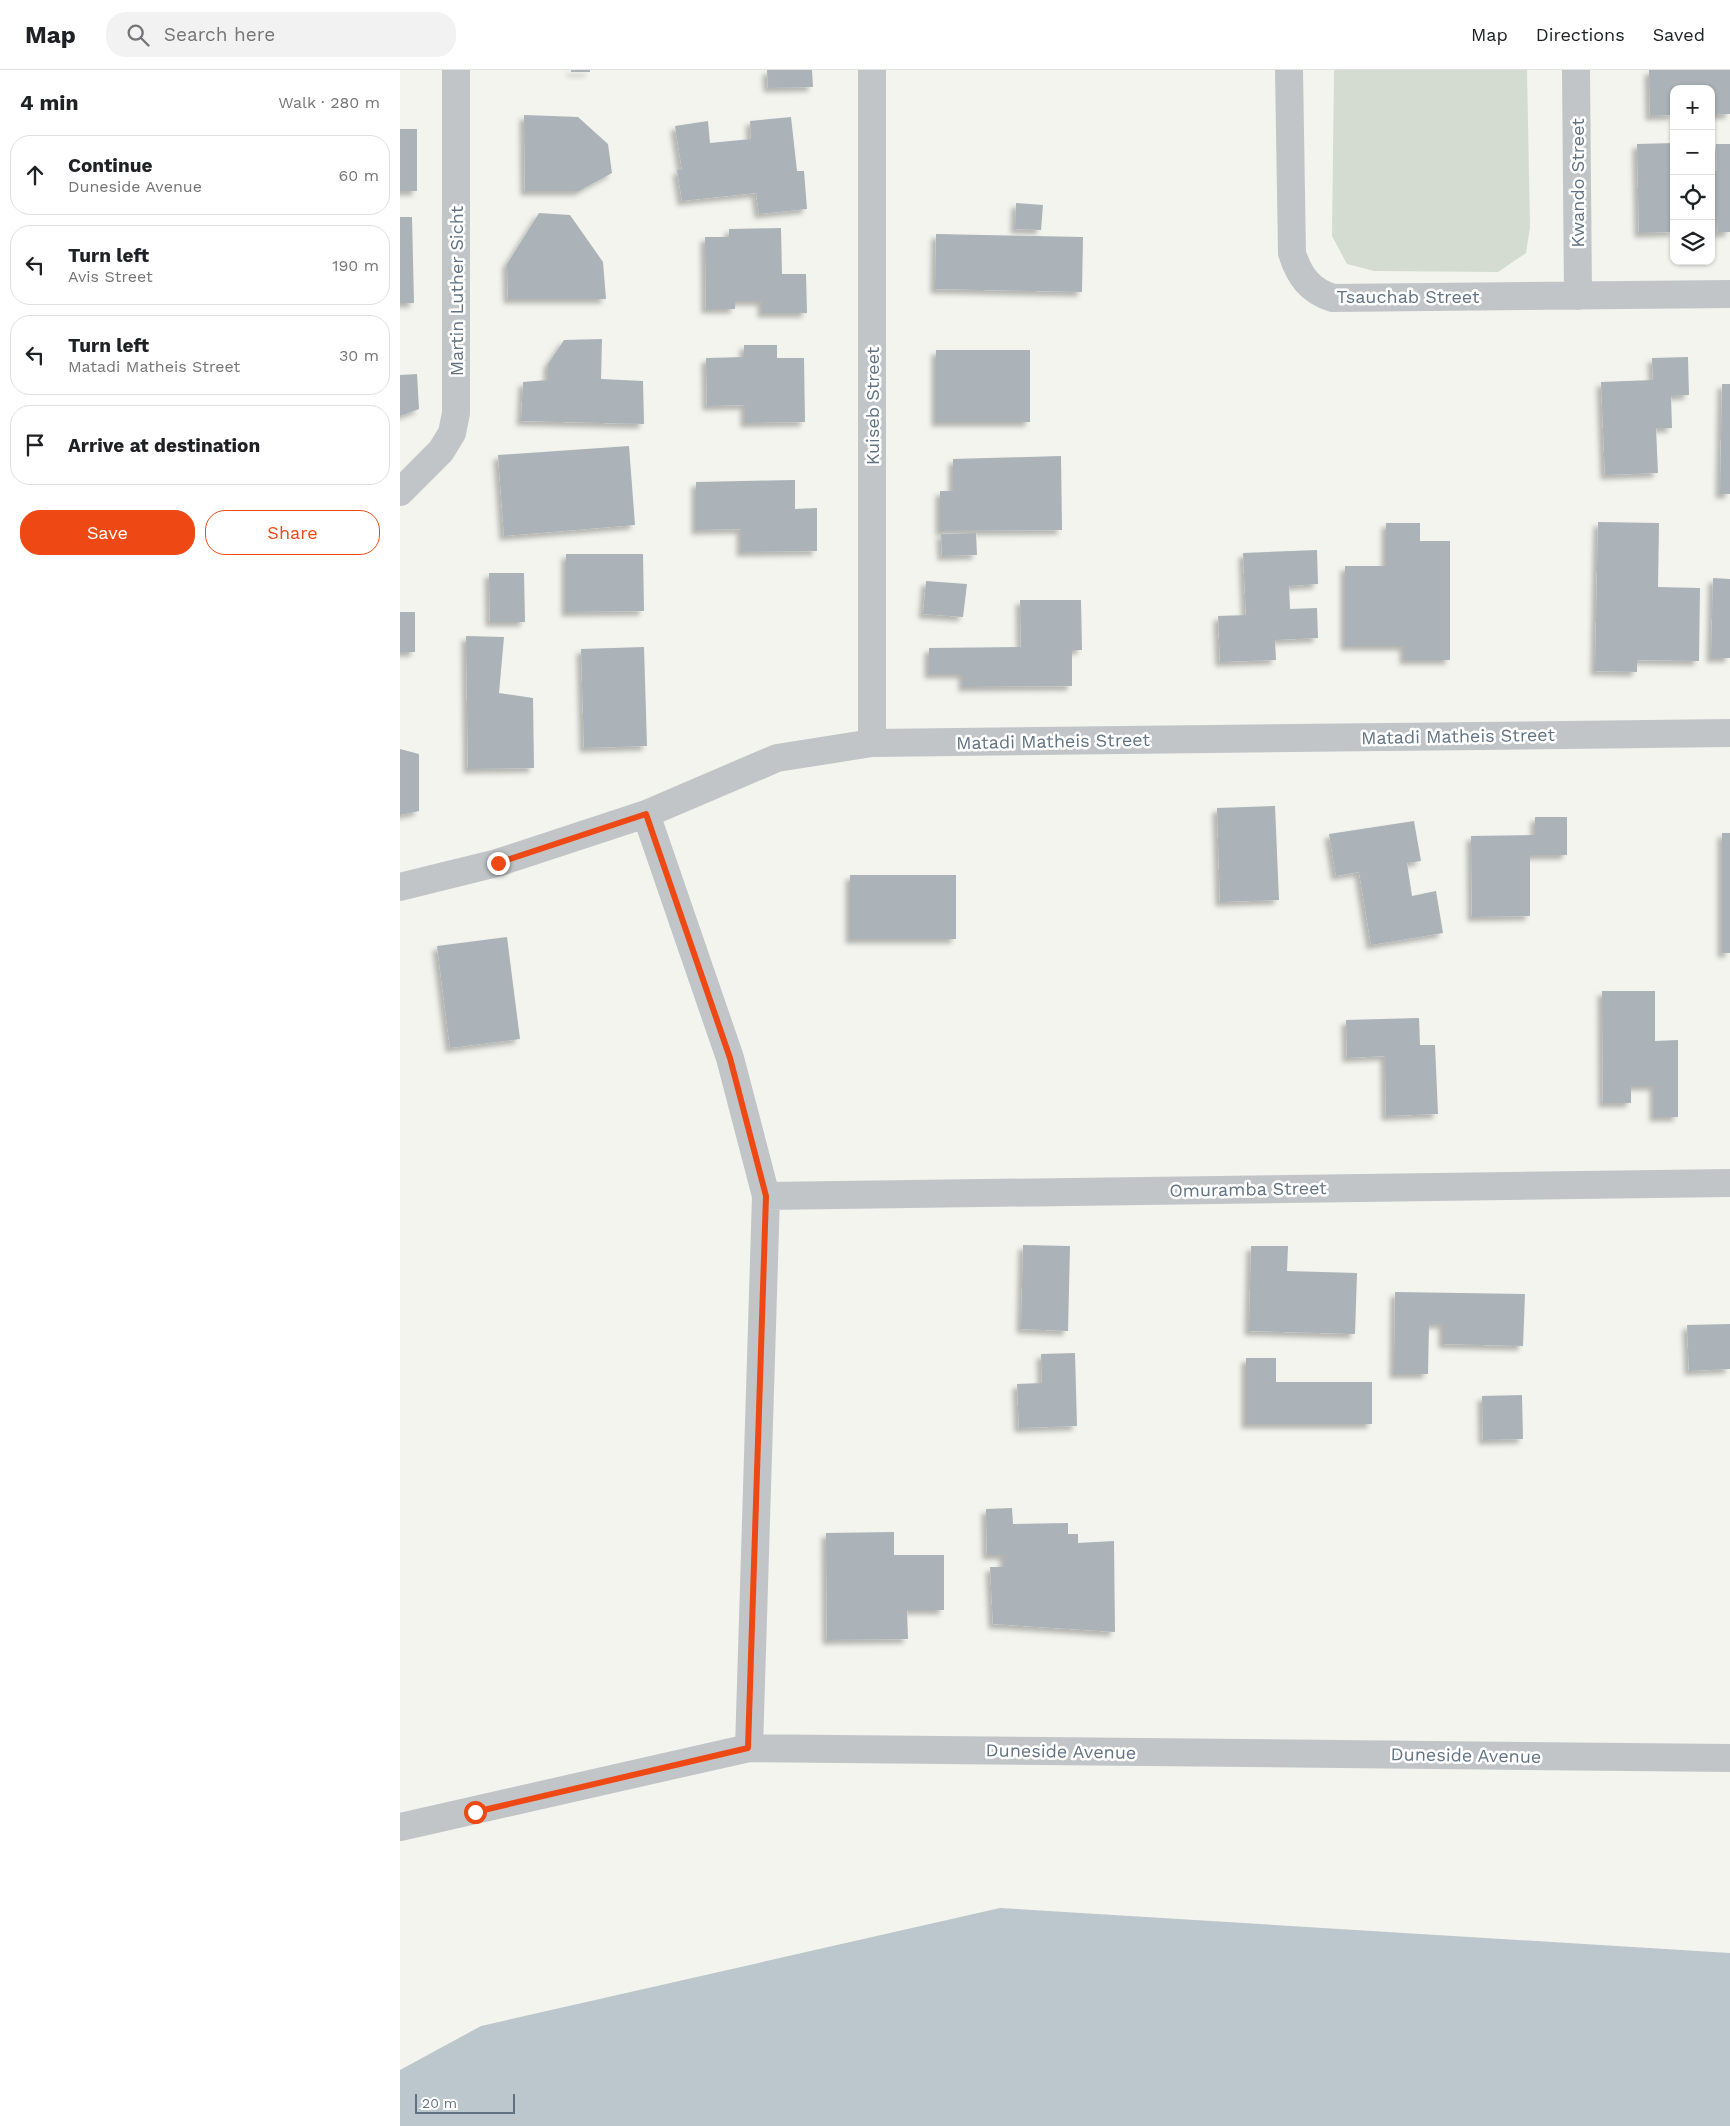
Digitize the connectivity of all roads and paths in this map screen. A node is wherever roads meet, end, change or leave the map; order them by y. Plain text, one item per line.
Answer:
1 (456, 70) edge
2 (872, 70) edge
3 (1289, 70) edge
4 (1576, 70) edge
5 (1730, 294) edge
6 (1578, 296) junction
7 (400, 492) edge
8 (1730, 733) edge
9 (872, 743) junction
10 (646, 814) junction
11 (400, 887) edge
12 (1730, 1183) edge
13 (766, 1196) junction
14 (748, 1748) junction
15 (1730, 1758) edge
16 (400, 1827) edge

1 - 7 street, Martin Luther Sicht
2 - 9 street, Kuiseb Street
3 - 6 street, Tsauchab Street
4 - 6 street, Kwando Street
5 - 6 street, Tsauchab Street
8 - 9 street, Matadi Matheis Street
9 - 10 street, Matadi Matheis Street
10 - 11 street, Matadi Matheis Street
10 - 13 street
12 - 13 street, Omuramba Street
13 - 14 street
14 - 15 street, Duneside Avenue
14 - 16 street, Duneside Avenue

